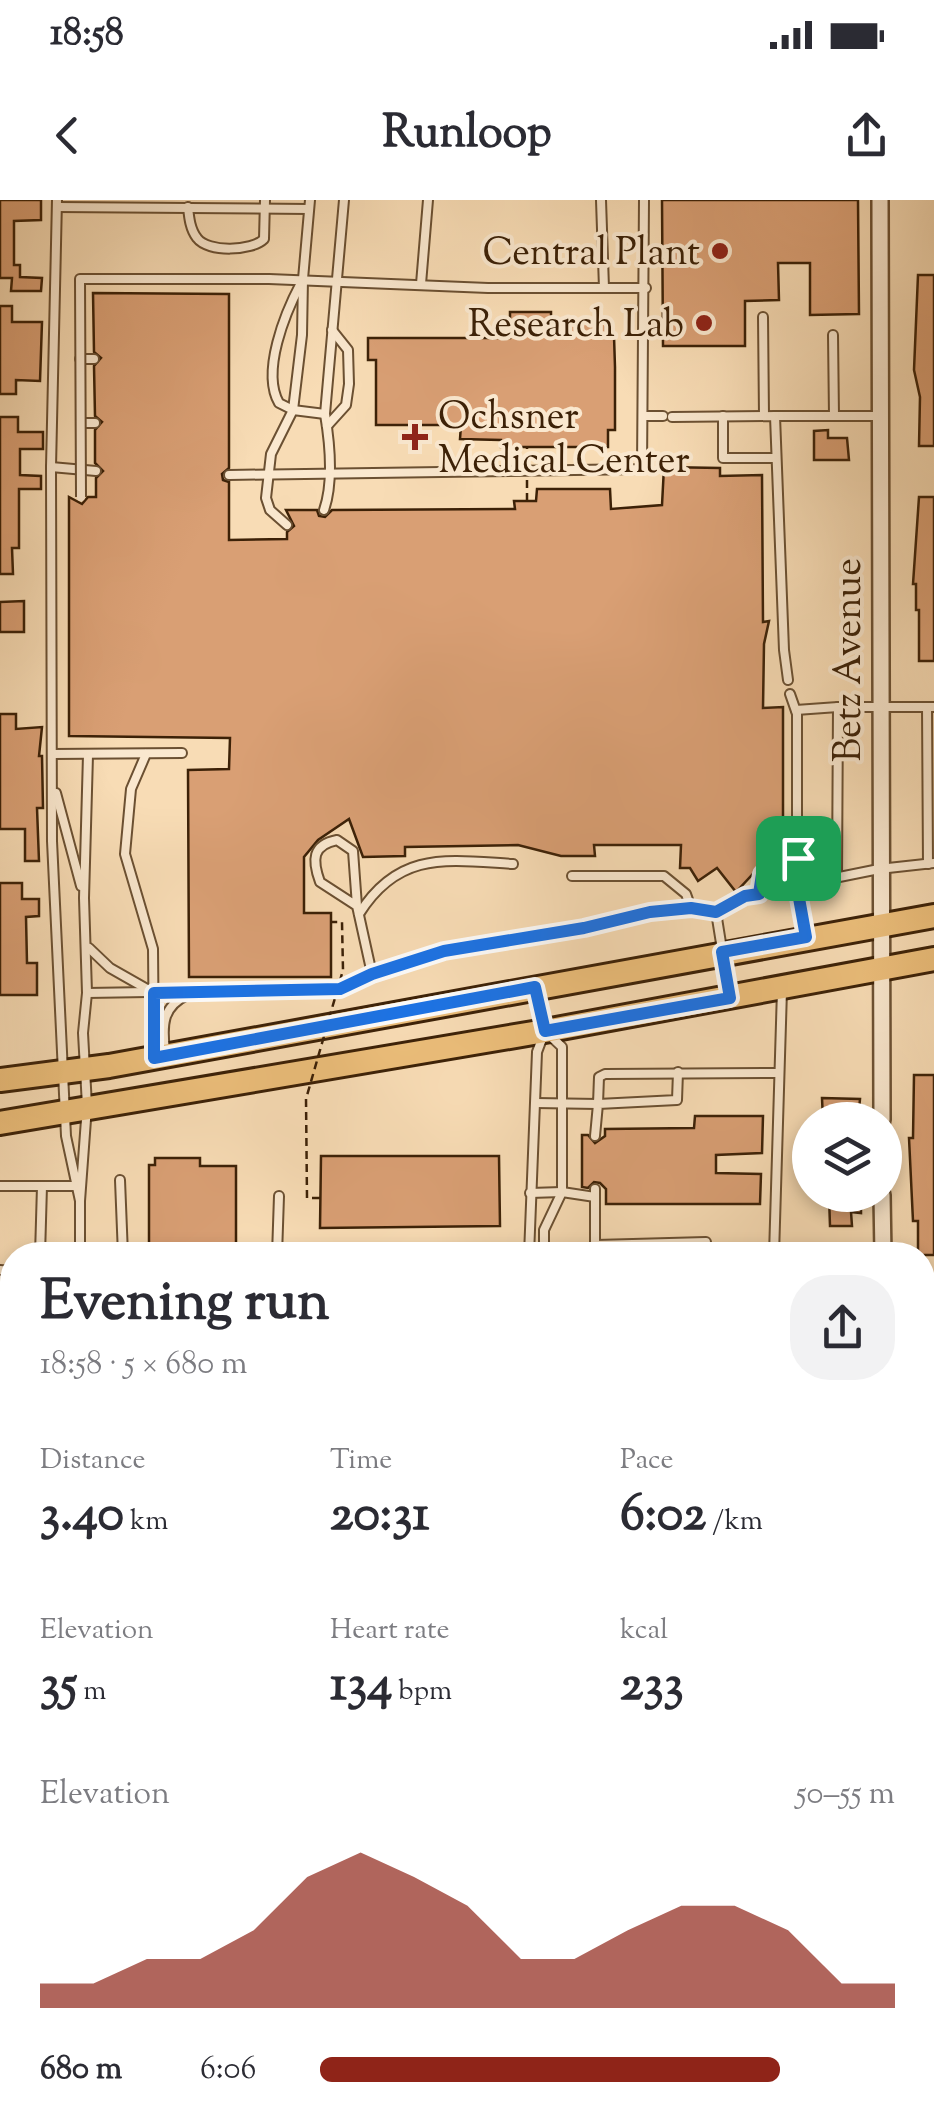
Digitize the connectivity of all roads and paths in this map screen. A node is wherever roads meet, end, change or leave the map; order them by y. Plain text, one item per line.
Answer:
1 (344, 200) edge
2 (428, 200) edge
3 (601, 200) edge
4 (644, 200) edge
5 (880, 200) edge
6 (57, 203) edge
7 (90, 203) edge
8 (265, 204) edge
9 (309, 204) edge
10 (188, 207) junction
11 (303, 279) junction
12 (335, 280) junction
13 (420, 284) junction
14 (604, 288) junction
15 (646, 288) junction
16 (764, 317) dead end
17 (332, 330) junction
18 (833, 335) dead end
19 (80, 359) junction
20 (94, 359) dead end
21 (293, 410) junction
22 (325, 414) junction
23 (644, 416) junction
24 (723, 416) junction
25 (764, 416) junction
26 (775, 416) junction
27 (834, 416) junction
28 (880, 416) junction
29 (95, 423) dead end
30 (81, 424) junction
31 (328, 426) junction
32 (528, 447) dead end
33 (776, 458) junction
34 (51, 467) junction
35 (96, 471) dead end
36 (269, 474) junction
37 (329, 474) junction
38 (229, 475) dead end
39 (81, 497) dead end
40 (526, 501) dead end
41 (324, 510) dead end
42 (286, 525) dead end
43 (788, 680) dead end
44 (790, 694) dead end
45 (838, 706) junction
46 (880, 707) junction
47 (930, 707) edge
48 (796, 710) junction
49 (182, 753) dead end
50 (52, 754) junction
51 (146, 754) junction
52 (88, 755) junction
53 (53, 779) junction
54 (798, 858) junction
55 (514, 864) dead end
56 (931, 864) edge
57 (879, 869) junction
58 (572, 876) dead end
59 (837, 878) junction
60 (797, 887) junction
61 (759, 894) junction
62 (84, 898) junction
63 (691, 908) junction
64 (358, 910) junction
65 (716, 912) junction
66 (934, 916) edge
67 (331, 922) dead end
68 (879, 924) junction
69 (806, 937) junction
70 (87, 946) junction
71 (722, 952) junction
72 (934, 960) edge
73 (881, 969) junction
74 (372, 974) junction
75 (535, 987) junction
76 (782, 988) junction
77 (87, 993) junction
78 (154, 993) junction
79 (191, 993) junction
80 (730, 998) junction
81 (545, 1031) junction
82 (160, 1056) junction
83 (74, 1069) junction
84 (678, 1072) junction
85 (779, 1073) junction
86 (0, 1080) edge
87 (882, 1102) edge
88 (536, 1103) junction
89 (563, 1103) junction
90 (598, 1104) junction
91 (76, 1109) junction
92 (0, 1123) edge
93 (596, 1136) dead end
94 (120, 1180) dead end
95 (0, 1186) edge
96 (42, 1186) junction
97 (76, 1186) junction
98 (562, 1192) junction
99 (530, 1194) junction
100 (278, 1196) dead end
101 (320, 1198) dead end
102 (80, 1201) junction
103 (882, 1212) edge
104 (40, 1242) edge
105 (80, 1242) edge
106 (122, 1242) edge
107 (277, 1242) edge
108 (529, 1242) edge
109 (544, 1242) edge
110 (596, 1242) edge
111 (774, 1242) edge
112 (883, 1242) edge

1 - 12 lane
2 - 13 lane
3 - 14 lane
4 - 15 lane
5 - 28 street, Betz Avenue
6 - 7 lane
6 - 34 lane
7 - 10 lane
8 - 9 lane
8 - 10 lane
8 - 10 lane
9 - 11 lane
11 - 12 lane
11 - 19 lane, bridge
11 - 21 lane
11 - 21 lane
12 - 13 lane
12 - 17 lane
13 - 14 lane
14 - 15 lane
15 - 23 lane
16 - 25 lane
17 - 22 lane
17 - 31 lane
18 - 27 lane
19 - 20 lane, bridge
19 - 30 lane, bridge
21 - 22 lane
21 - 36 lane
22 - 31 lane
23 - 24 lane
23 - 37 lane
24 - 25 lane
24 - 33 lane
25 - 26 lane
26 - 27 lane
26 - 33 lane
27 - 28 lane
28 - 46 street, Betz Avenue
29 - 30 lane, bridge
30 - 39 lane, bridge
31 - 37 lane
32 - 40 path, bridge
33 - 43 lane
34 - 35 lane
34 - 50 lane
36 - 37 lane
36 - 38 lane
36 - 42 lane
37 - 41 lane
44 - 48 lane
45 - 46 lane
45 - 48 lane
45 - 59 lane
46 - 47 lane
46 - 57 street, Betz Avenue
47 - 56 lane
48 - 54 lane
49 - 51 lane
50 - 52 lane
50 - 53 lane
51 - 52 lane
51 - 78 lane
52 - 62 lane
53 - 62 lane
53 - 83 lane
54 - 60 lane
54 - 61 lane
55 - 64 lane
56 - 57 lane
57 - 59 lane
57 - 68 street, Betz Avenue
58 - 63 lane
59 - 60 lane
60 - 61 lane
60 - 69 lane
61 - 65 lane
62 - 70 lane
63 - 65 lane
63 - 74 lane
64 - 64 lane
64 - 74 lane
65 - 71 lane
66 - 68 main road
67 - 101 path, bridge
68 - 69 main road
68 - 73 street, Betz Avenue
69 - 71 main road
70 - 77 lane
70 - 78 lane
71 - 75 main road
71 - 80 lane
72 - 73 main road
73 - 76 main road
73 - 87 street, Betz Avenue
74 - 79 lane
75 - 81 lane
75 - 82 main road
76 - 80 main road
76 - 85 lane
77 - 78 lane
77 - 83 lane
78 - 79 lane
78 - 82 lane
79 - 82 lane
80 - 81 main road
81 - 88 lane
81 - 89 lane
81 - 91 main road
82 - 83 main road
83 - 86 main road
83 - 91 lane
83 - 91 lane
84 - 85 lane
84 - 90 lane
84 - 90 lane
85 - 111 lane
88 - 89 lane
88 - 99 lane
89 - 90 lane
89 - 98 lane
90 - 93 lane
91 - 92 main road
91 - 97 lane
91 - 102 lane
94 - 106 lane
95 - 96 lane
96 - 97 lane
96 - 104 lane
97 - 102 lane
98 - 99 lane
98 - 109 lane
98 - 110 lane
99 - 108 lane
100 - 107 lane
102 - 105 lane
103 - 112 street

